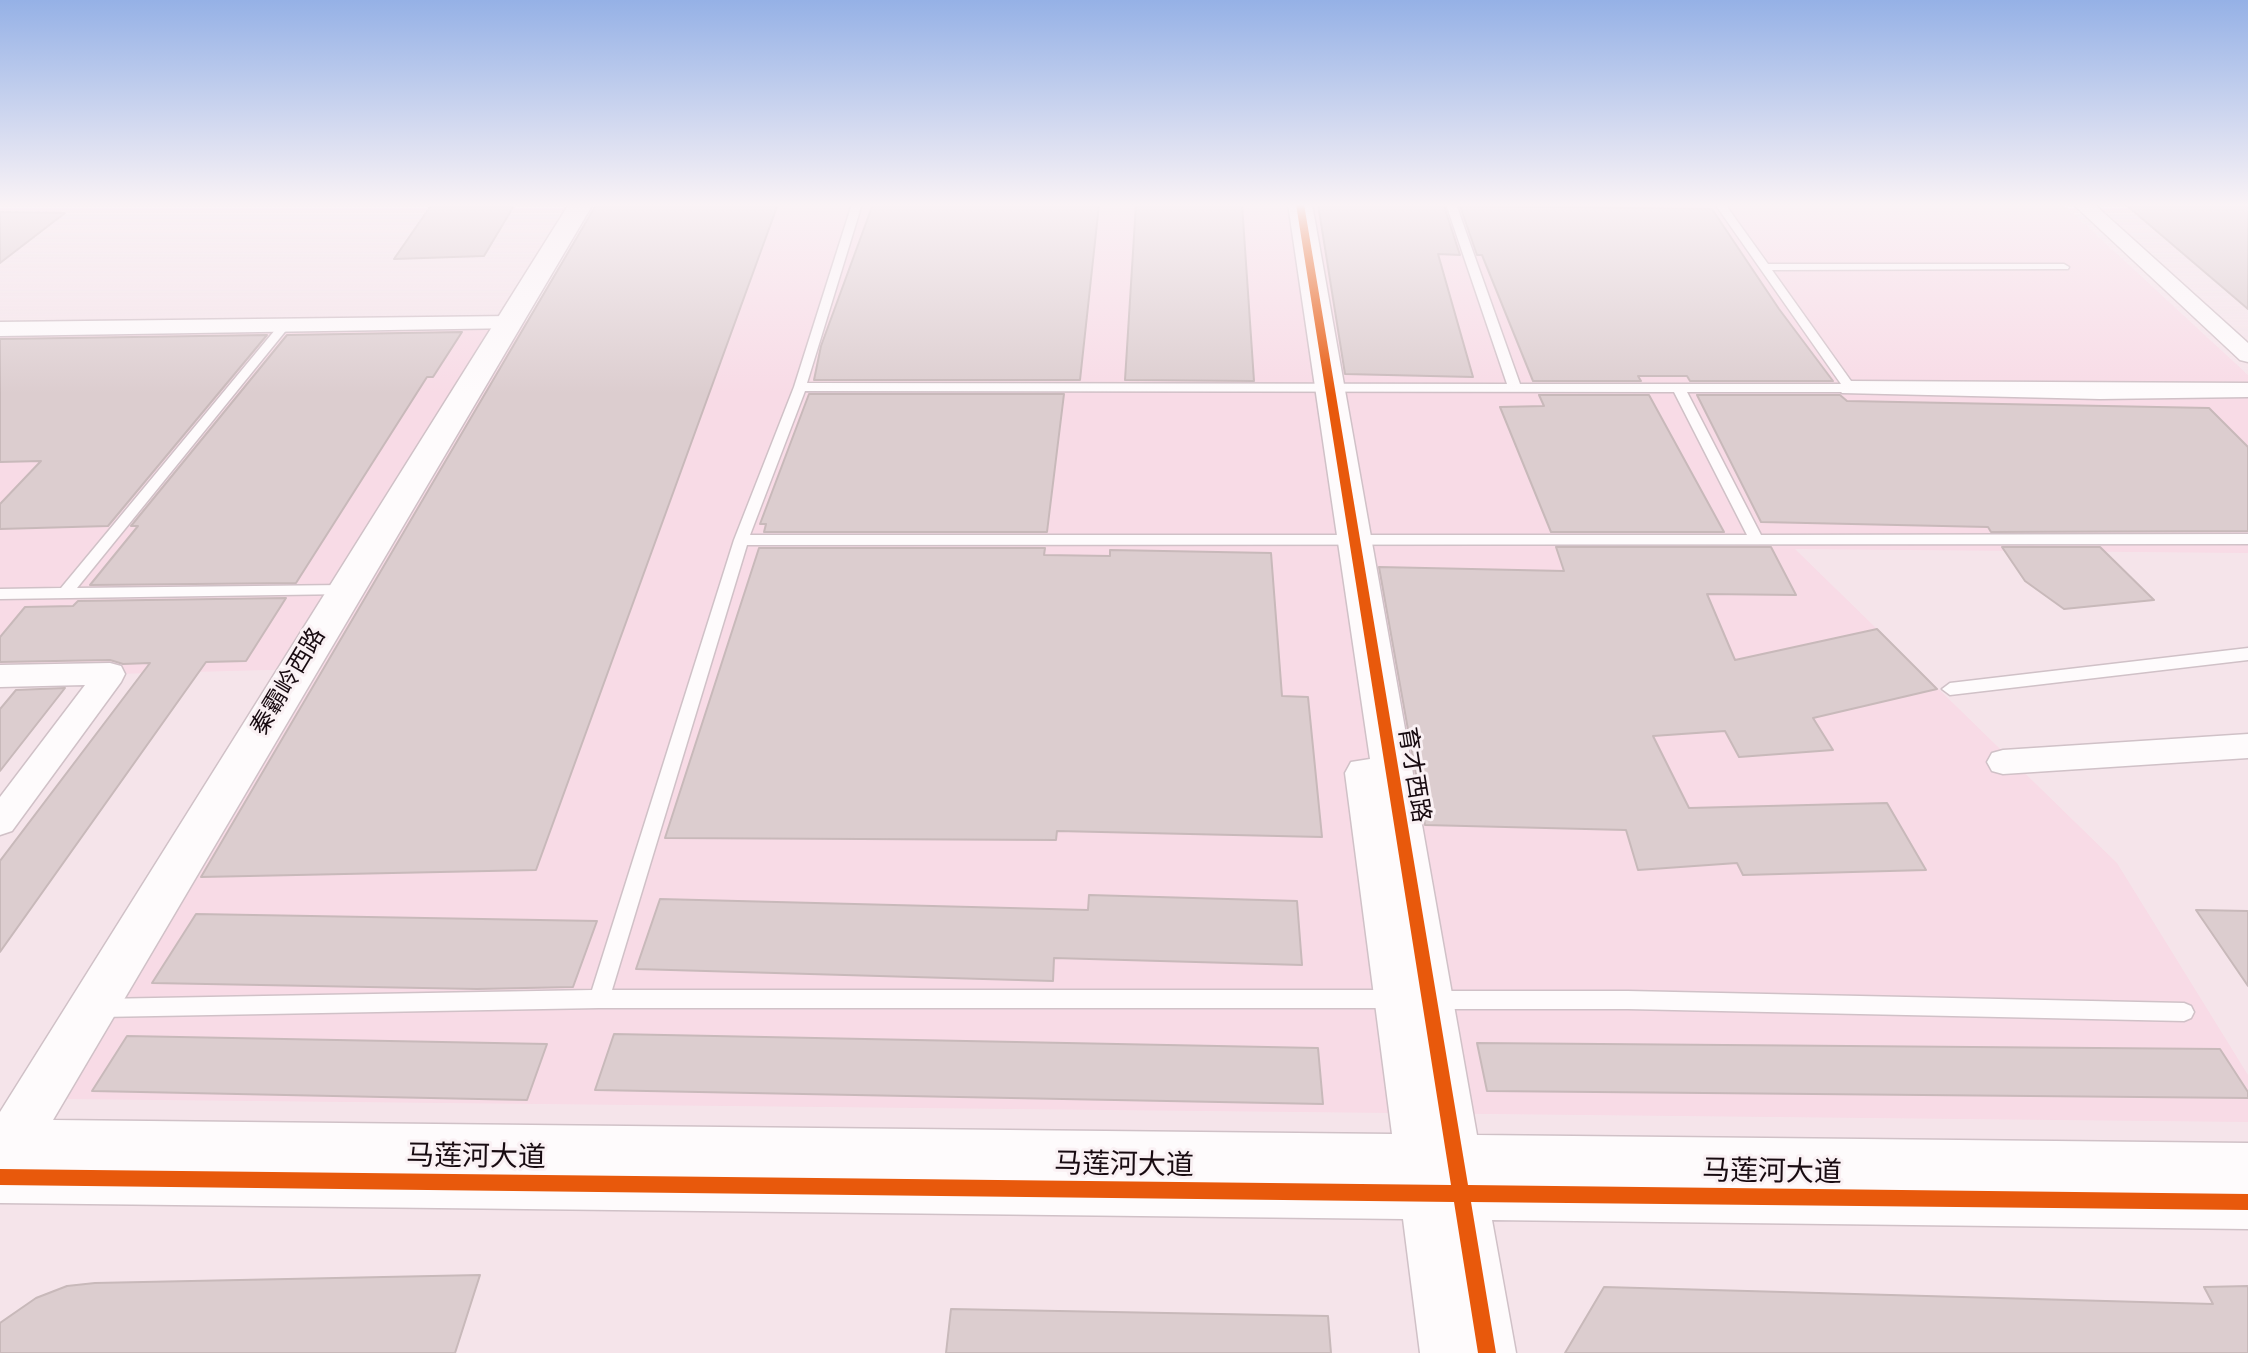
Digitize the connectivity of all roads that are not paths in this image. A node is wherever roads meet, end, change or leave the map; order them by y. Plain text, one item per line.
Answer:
1 (535, 267) edge
2 (540, 267) edge
3 (837, 267) edge
4 (1296, 267) edge
5 (1307, 267) edge
6 (1473, 267) edge
7 (1764, 267) edge
8 (2151, 267) edge
9 (504, 323) junction
10 (284, 326) junction
11 (0, 329) edge
12 (2248, 355) edge
13 (800, 387) junction
14 (1515, 388) junction
15 (1850, 388) junction
16 (1679, 389) junction
17 (1320, 390) junction
18 (2248, 390) edge
19 (1755, 537) junction
20 (2248, 539) edge
21 (741, 540) junction
22 (1343, 540) junction
23 (336, 590) junction
24 (66, 592) junction
25 (0, 594) edge
26 (2248, 654) edge
27 (0, 676) edge
28 (1950, 689) dead end
29 (2248, 746) edge
30 (2003, 762) dead end
31 (0, 822) edge
32 (599, 999) junction
33 (1412, 999) junction
34 (82, 1008) junction
35 (2184, 1012) dead end
36 (2, 1151) edge
37 (2248, 1169) edge
38 (1439, 1178) junction
39 (2248, 1202) edge
40 (1449, 1353) edge
41 (1487, 1353) edge

1 - 9 street, 秦霸岭西路
2 - 9 street, 秦霸岭西路
3 - 13 lane
4 - 17 street, 育才西路
5 - 17 street, 育才西路
6 - 14 lane
7 - 15 lane
8 - 12 street
9 - 10 street
9 - 23 street, 秦霸岭西路
10 - 11 street
10 - 24 lane
13 - 17 lane
13 - 21 lane
14 - 16 lane
14 - 17 lane
15 - 16 lane
15 - 18 street
16 - 19 lane
17 - 22 street, 育才西路
19 - 20 lane
19 - 22 lane
21 - 22 lane
21 - 32 lane
22 - 33 street, 育才西路
23 - 24 lane
23 - 34 street, 秦霸岭西路
24 - 25 lane
26 - 28 lane
27 - 31 street
29 - 30 street
32 - 33 lane
32 - 34 lane
33 - 35 lane
33 - 38 street, 育才西路
34 - 36 street, 秦霸岭西路
36 - 38 street, 马莲河大道
37 - 38 street, 马莲河大道
38 - 39 street, 马莲河大道
38 - 40 street, 育才西路
38 - 41 street, 育才西路

